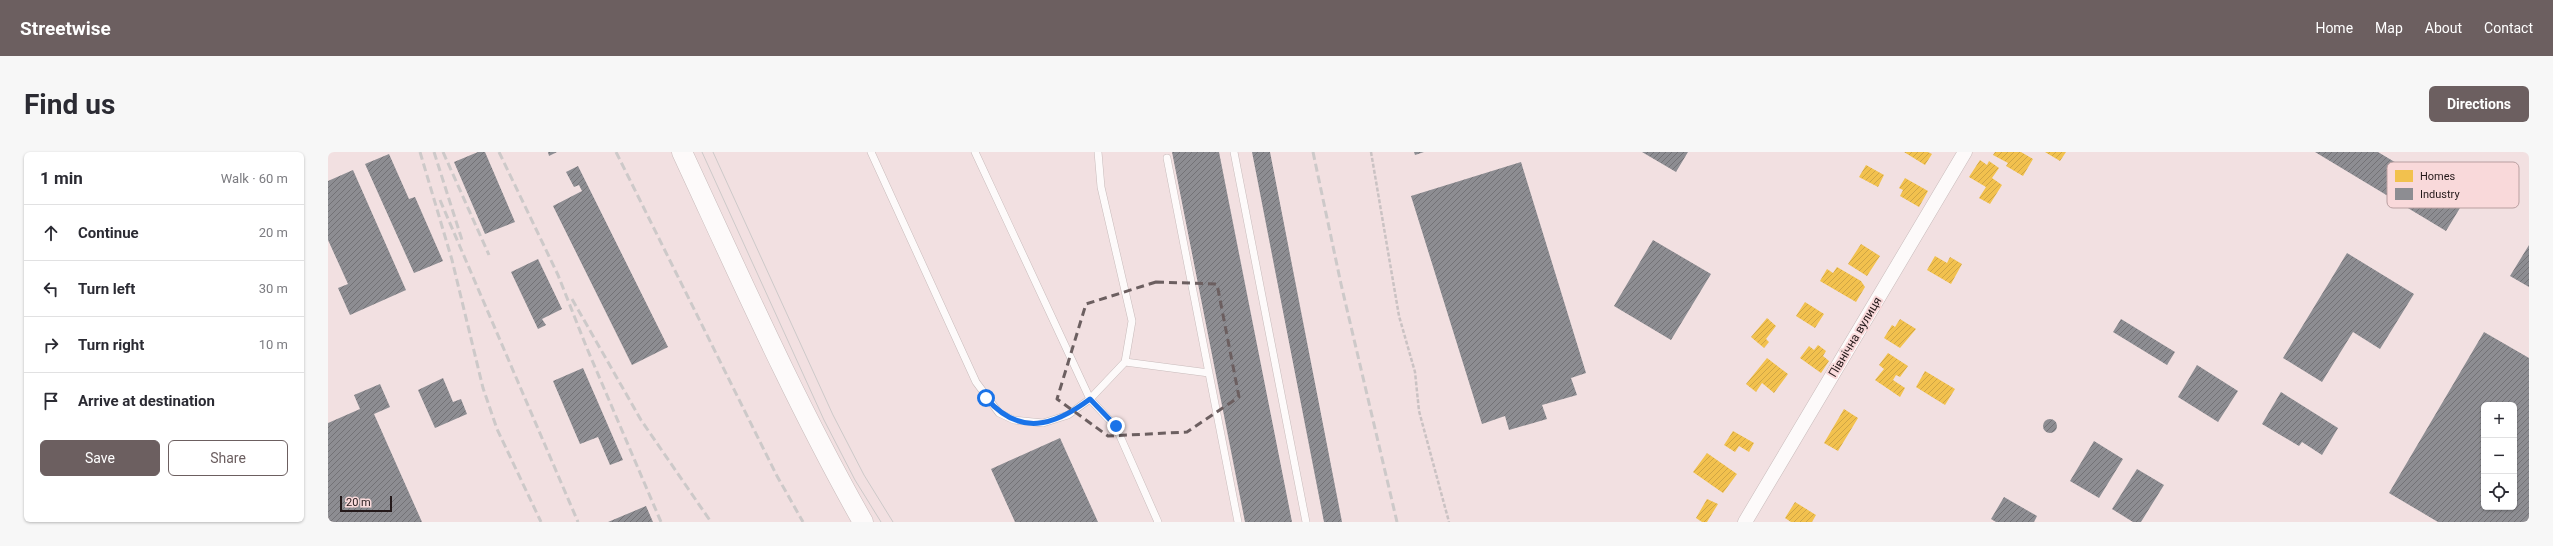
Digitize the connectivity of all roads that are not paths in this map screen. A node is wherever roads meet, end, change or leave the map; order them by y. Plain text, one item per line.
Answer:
1 (682, 152) edge
2 (871, 152) edge
3 (975, 152) edge
4 (1098, 152) edge
5 (1234, 152) edge
6 (1965, 152) edge
7 (1167, 158) dead end
8 (1125, 362) junction
9 (1209, 373) junction
10 (1090, 399) junction
11 (863, 522) edge
12 (1158, 522) edge
13 (1238, 522) edge
14 (1306, 522) edge
15 (1745, 522) edge

1 - 11 main road
2 - 10 lane
3 - 10 lane
4 - 8 lane
5 - 14 lane
6 - 15 street, Північна вулиця
7 - 9 lane
8 - 9 lane
8 - 10 lane
9 - 13 lane
10 - 12 lane

